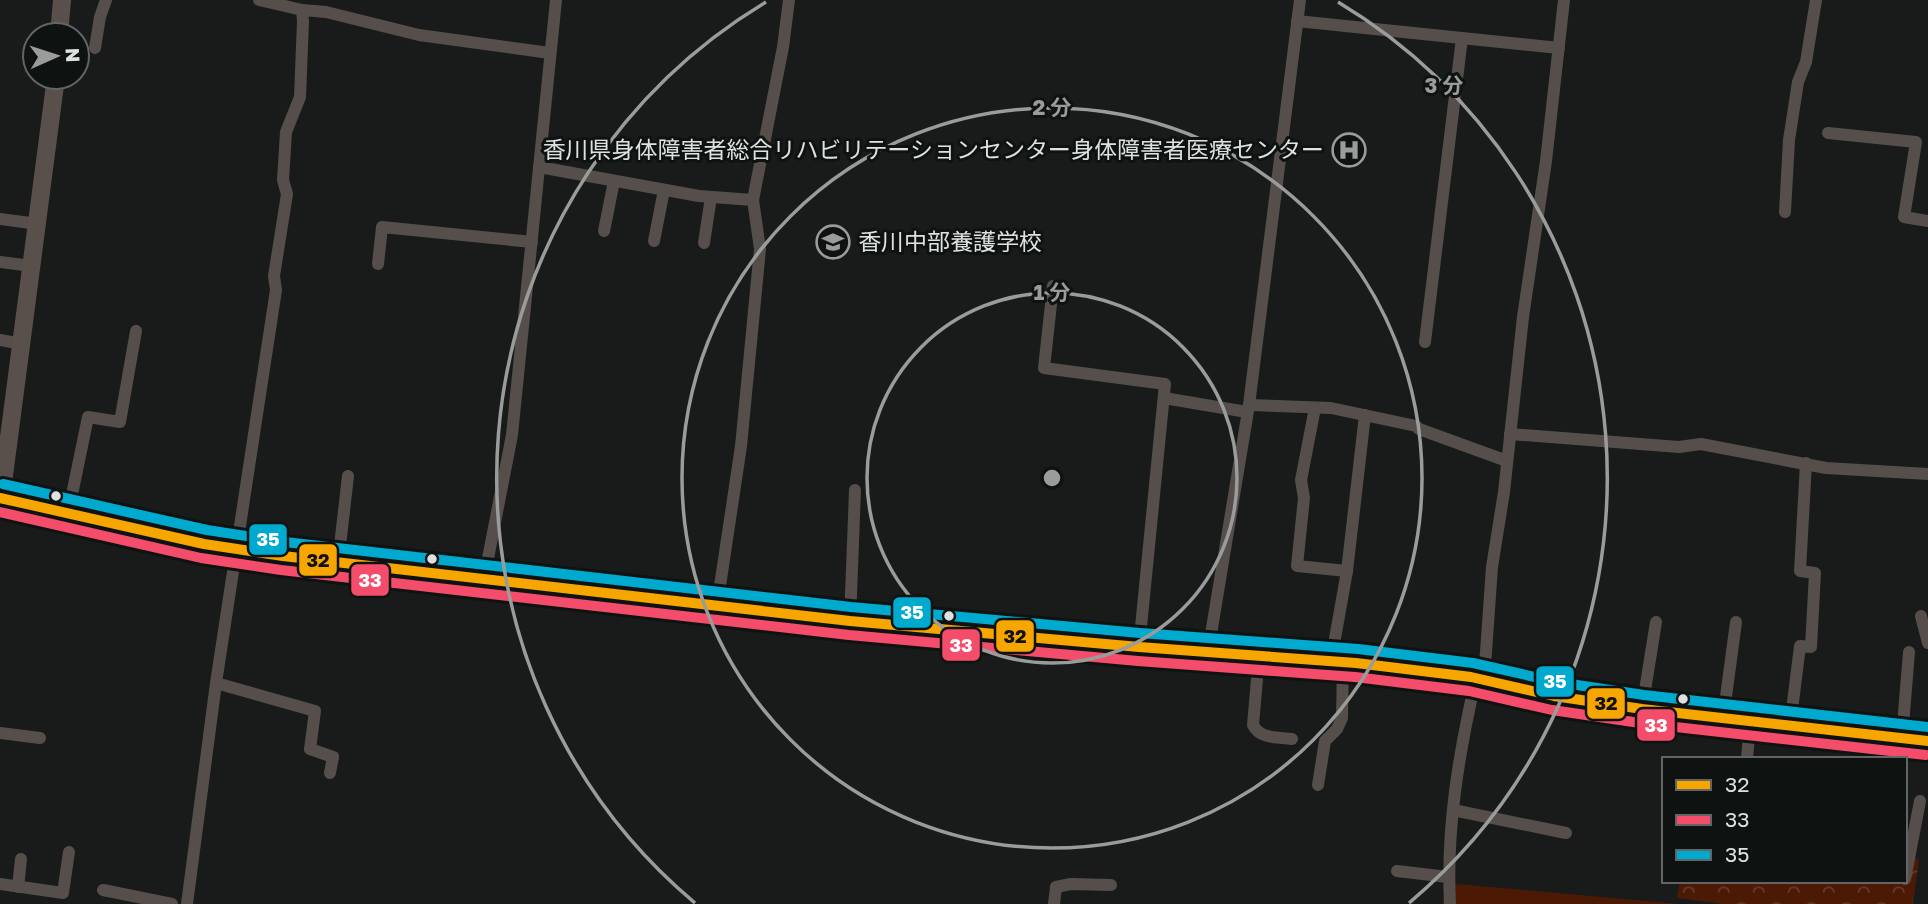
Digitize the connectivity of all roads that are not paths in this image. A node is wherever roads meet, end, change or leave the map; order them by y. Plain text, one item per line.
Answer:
1 (62, 0) edge
2 (106, 0) edge
3 (259, 0) edge
4 (556, 0) edge
5 (789, 0) edge
6 (1300, 0) edge
7 (1564, 0) edge
8 (1816, 0) edge
9 (302, 10) junction
10 (60, 21) edge
11 (1297, 21) junction
12 (1462, 38) junction
13 (95, 48) dead end
14 (1559, 48) junction
15 (550, 53) junction
16 (54, 91) edge
17 (1828, 133) dead end
18 (539, 167) junction
19 (614, 181) junction
20 (664, 190) junction
21 (711, 197) junction
22 (753, 200) junction
23 (1785, 212) dead end
24 (0, 219) edge
25 (1928, 221) edge
26 (38, 224) junction
27 (604, 232) dead end
28 (654, 241) dead end
29 (532, 242) junction
30 (704, 243) dead end
31 (0, 262) edge
32 (378, 264) dead end
33 (32, 266) junction
34 (1053, 286) dead end
35 (136, 331) dead end
36 (0, 340) edge
37 (1425, 342) dead end
38 (22, 344) junction
39 (1164, 398) junction
40 (7, 406) edge
41 (1315, 408) junction
42 (1248, 409) junction
43 (1364, 415) junction
44 (1510, 434) junction
45 (1507, 461) junction
46 (1806, 463) junction
47 (1928, 474) edge
48 (348, 476) dead end
49 (855, 490) dead end
50 (1, 501) edge
51 (68, 514) junction
52 (235, 548) junction
53 (338, 562) junction
54 (1347, 571) junction
55 (484, 579) junction
56 (718, 606) junction
57 (1921, 616) dead end
58 (850, 621) junction
59 (1736, 621) dead end
60 (1656, 622) dead end
61 (1928, 643) edge
62 (1139, 647) junction
63 (1208, 652) junction
64 (1909, 652) dead end
65 (1259, 656) junction
66 (1337, 662) junction
67 (1480, 679) junction
68 (216, 683) junction
69 (1643, 709) junction
70 (1723, 719) junction
71 (1750, 722) junction
72 (1790, 726) junction
73 (0, 733) edge
74 (1902, 737) junction
75 (40, 738) dead end
76 (1292, 739) dead end
77 (1928, 741) edge
78 (1747, 757) edge
79 (330, 773) dead end
80 (1318, 785) dead end
81 (1920, 801) dead end
82 (1453, 810) junction
83 (1922, 827) edge
84 (1566, 833) dead end
85 (69, 852) dead end
86 (21, 859) dead end
87 (1397, 871) dead end
88 (1907, 873) edge
89 (1448, 877) junction
90 (0, 884) edge
91 (1111, 885) dead end
92 (18, 887) junction
93 (103, 890) dead end
94 (172, 904) edge
95 (187, 904) edge
96 (1054, 904) edge
97 (1450, 904) edge

1 - 10 main road
2 - 13 street
3 - 9 street
4 - 15 street
5 - 22 street
6 - 11 street
7 - 14 street
8 - 23 street
9 - 15 street
9 - 52 street
11 - 12 street
11 - 42 street
12 - 14 street
12 - 37 street
14 - 44 street
15 - 18 street
16 - 26 main road
17 - 25 street
18 - 19 street
18 - 29 street
19 - 20 street
19 - 27 street
20 - 21 street
20 - 28 street
21 - 22 street
21 - 30 street
22 - 56 street
24 - 26 street
26 - 33 main road
29 - 32 street
29 - 55 street
31 - 33 street
33 - 38 main road
34 - 39 street
35 - 51 street
36 - 38 street
38 - 40 main road
39 - 42 street
39 - 62 street
40 - 50 main road
41 - 42 street
41 - 43 street
41 - 54 street
42 - 63 street
43 - 45 street
43 - 54 street
44 - 45 street
44 - 46 street
45 - 67 street
46 - 47 street
46 - 72 street
48 - 53 street
49 - 58 street
50 - 51 main road
51 - 52 main road
52 - 53 main road
52 - 68 street
53 - 55 main road
54 - 66 street
55 - 56 main road
56 - 58 main road
57 - 61 street
58 - 62 main road
59 - 70 street
60 - 69 street
62 - 63 main road
63 - 65 main road
64 - 74 street
65 - 66 main road
65 - 76 street
66 - 67 main road
66 - 80 street
67 - 69 main road
67 - 82 street
68 - 79 street
68 - 95 street
69 - 70 main road
70 - 71 main road
71 - 72 main road
71 - 78 street
72 - 74 main road
73 - 75 street
74 - 77 main road
81 - 83 street
82 - 84 street
82 - 89 street
83 - 88 street
85 - 92 street
86 - 92 street
87 - 89 street
89 - 97 street
90 - 92 street
91 - 96 street
93 - 94 street

